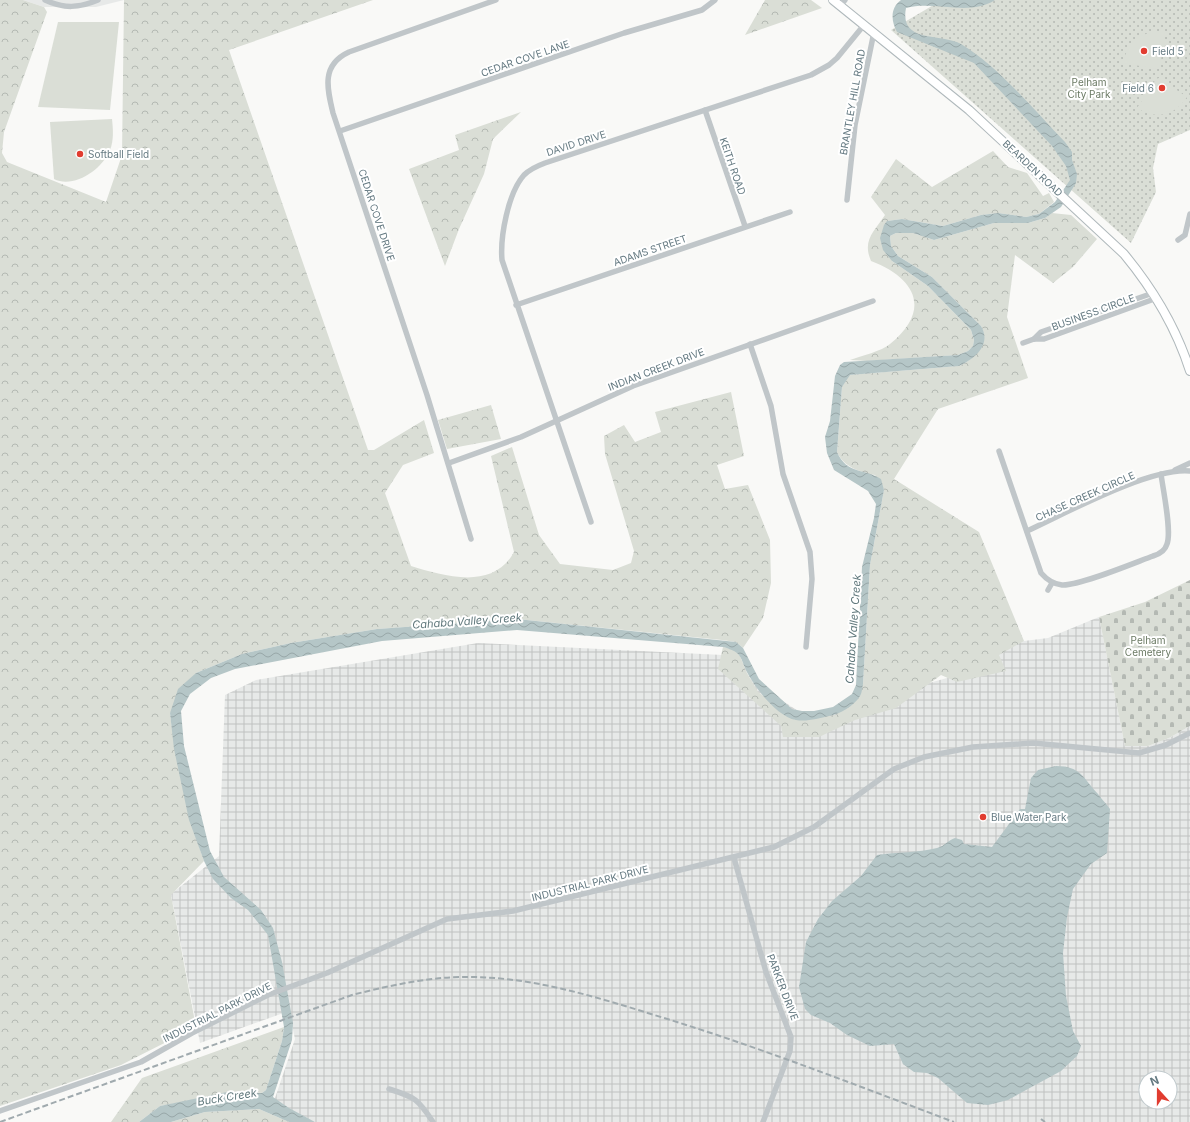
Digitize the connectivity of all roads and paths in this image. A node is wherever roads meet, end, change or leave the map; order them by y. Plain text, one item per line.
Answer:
1 (45, 0) edge
2 (98, 0) edge
3 (496, 0) edge
4 (716, 0) edge
5 (833, 0) edge
6 (843, 3) edge
7 (864, 25) junction
8 (874, 32) junction
9 (705, 110) junction
10 (340, 131) junction
11 (847, 200) dead end
12 (790, 212) dead end
13 (1190, 214) edge
14 (745, 226) junction
15 (1178, 240) dead end
16 (1155, 296) junction
17 (873, 301) dead end
18 (516, 305) junction
19 (1023, 343) dead end
20 (750, 344) junction
21 (1190, 371) edge
22 (555, 421) junction
23 (999, 451) dead end
24 (449, 463) junction
25 (1190, 463) edge
26 (1190, 471) edge
27 (1169, 472) junction
28 (1161, 474) junction
29 (591, 522) dead end
30 (1027, 531) junction
31 (471, 538) dead end
32 (1052, 583) junction
33 (1048, 590) dead end
34 (806, 647) dead end
35 (1190, 733) edge
36 (734, 858) junction
37 (389, 1089) dead end
38 (0, 1111) edge
39 (433, 1122) edge
40 (762, 1122) edge

1 - 2 street
3 - 10 street, CEDAR COVE DRIVE
4 - 10 street, CEDAR COVE LANE
5 - 6 street, BEARDEN ROAD
6 - 7 street, BEARDEN ROAD
7 - 8 street, BEARDEN ROAD
7 - 9 street, DAVID DRIVE
8 - 11 street, BRANTLEY HILL ROAD
8 - 16 street, BEARDEN ROAD
9 - 14 street, KEITH ROAD
9 - 18 street, DAVID DRIVE
10 - 24 street, CEDAR COVE DRIVE
12 - 14 street, ADAMS STREET
13 - 15 street
14 - 18 street, ADAMS STREET
16 - 19 street, BUSINESS CIRCLE
16 - 21 street, BEARDEN ROAD
17 - 20 street, INDIAN CREEK DRIVE
18 - 22 street, DAVID DRIVE
20 - 22 street, INDIAN CREEK DRIVE
20 - 34 street
22 - 24 street, INDIAN CREEK DRIVE
22 - 29 street, DAVID DRIVE
23 - 30 street
24 - 31 street, CEDAR COVE DRIVE
25 - 27 street, CHASE CREEK CIRCLE
26 - 27 street, CHASE CREEK CIRCLE
27 - 28 street, CHASE CREEK CIRCLE
28 - 30 street, CHASE CREEK CIRCLE
28 - 32 street
30 - 32 street, CHASE CREEK CIRCLE
32 - 33 street
35 - 36 street, INDUSTRIAL PARK DRIVE
36 - 38 street, INDUSTRIAL PARK DRIVE
36 - 40 street, PARKER DRIVE
37 - 39 street

